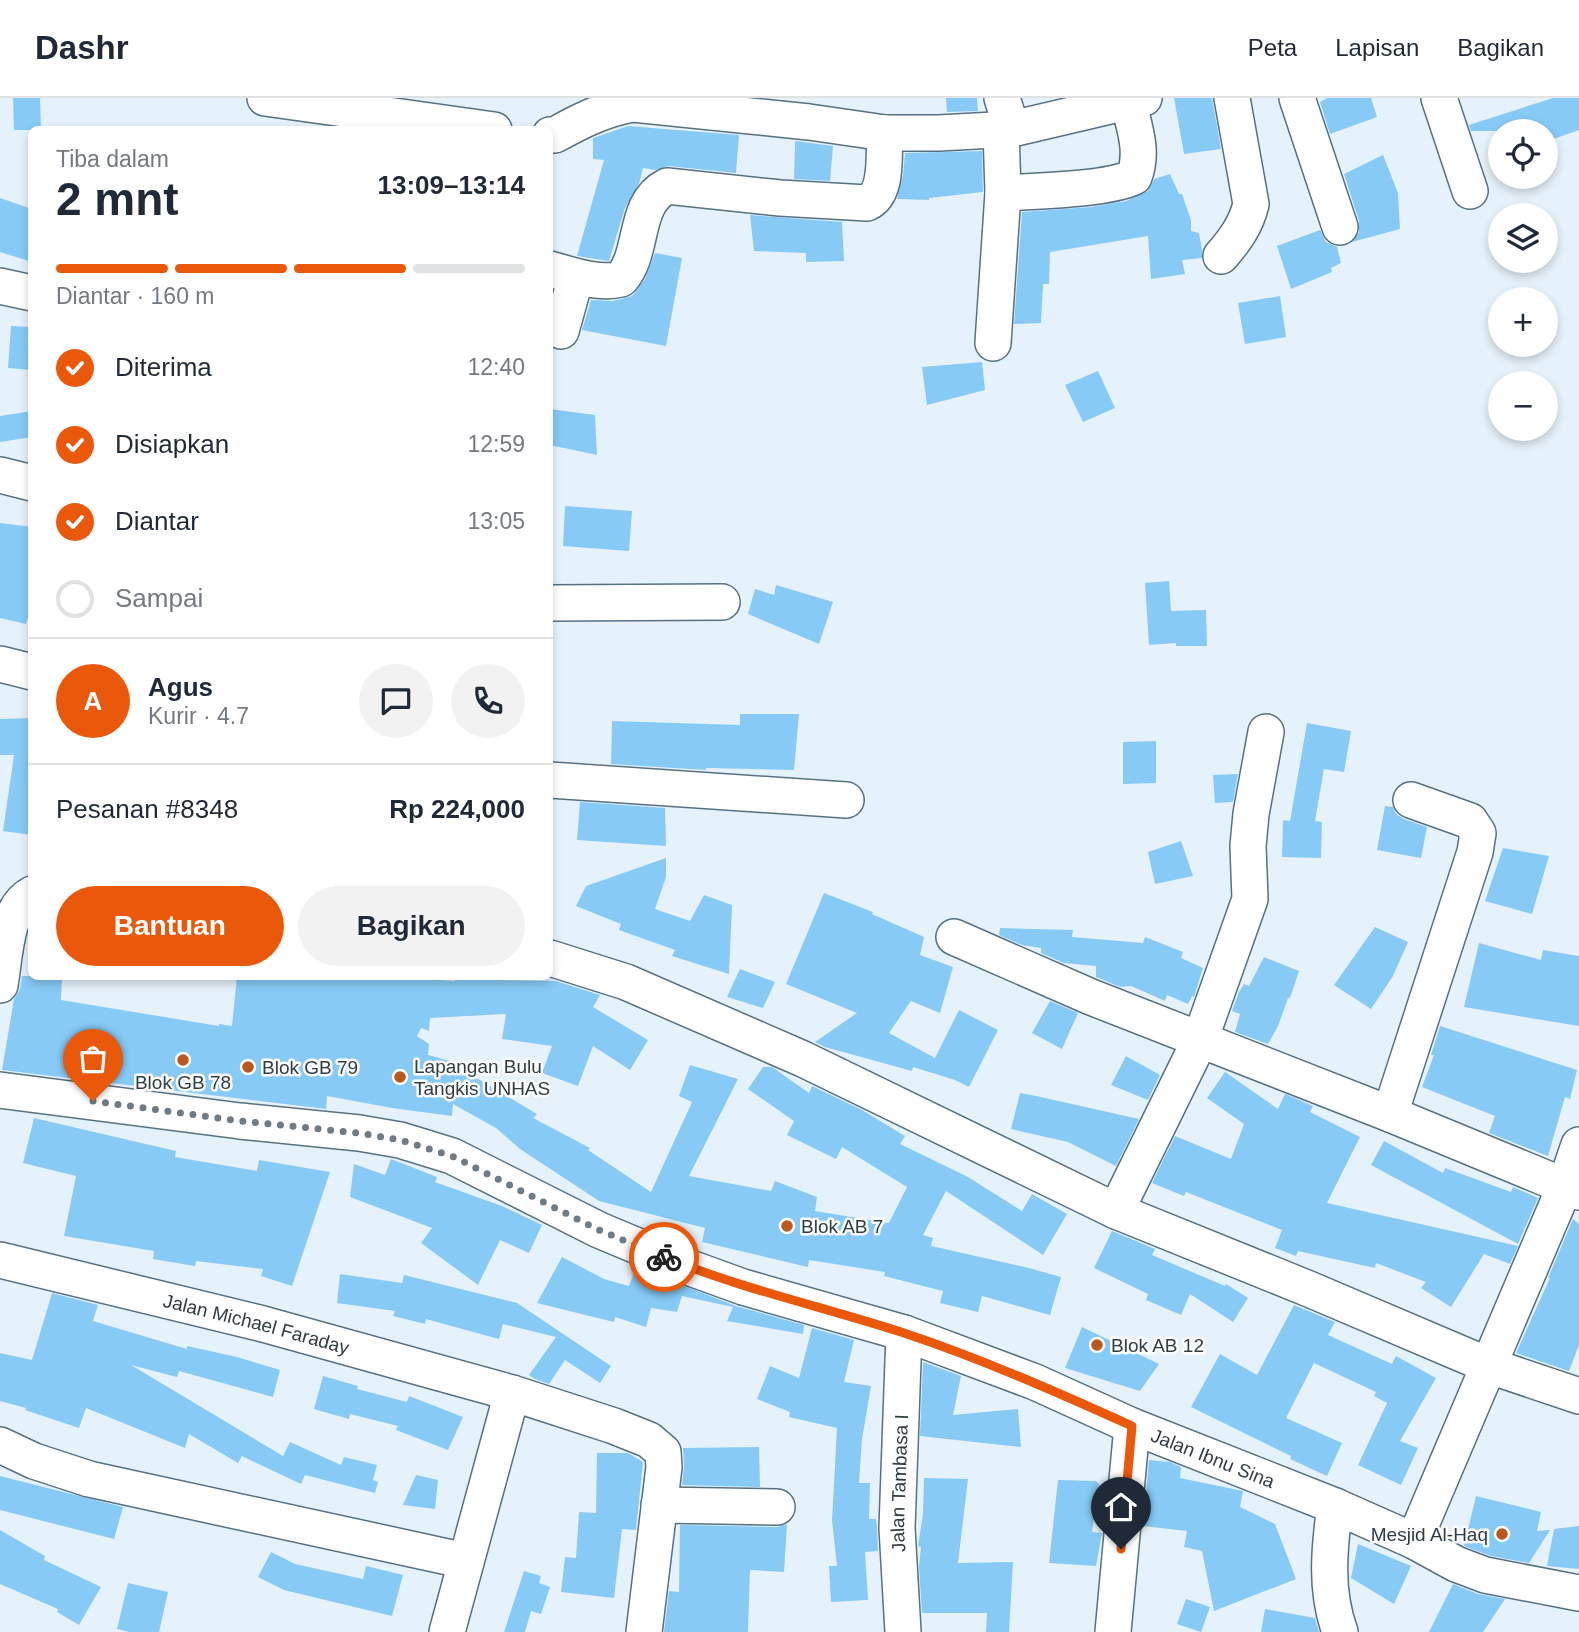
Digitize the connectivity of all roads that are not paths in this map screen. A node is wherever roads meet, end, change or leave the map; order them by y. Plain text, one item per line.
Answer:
1 (265, 98) edge
2 (1232, 98) edge
3 (1297, 98) edge
4 (1439, 98) edge
5 (1136, 100) edge
6 (474, 118) edge
7 (1005, 119) edge
8 (885, 132) junction
9 (553, 140) edge
10 (1470, 191) dead end
11 (1003, 193) junction
12 (1340, 227) dead end
13 (1221, 256) dead end
14 (563, 273) edge
15 (0, 286) edge
16 (28, 292) edge
17 (561, 331) dead end
18 (993, 343) dead end
19 (0, 475) edge
20 (28, 482) edge
21 (722, 602) dead end
22 (553, 603) edge
23 (0, 664) edge
24 (28, 671) edge
25 (1266, 732) dead end
26 (553, 780) edge
27 (846, 800) dead end
28 (1411, 800) dead end
29 (21, 908) edge
30 (954, 937) dead end
31 (553, 959) edge
32 (0, 985) edge
33 (1200, 1040) junction
34 (0, 1090) edge
35 (1391, 1114) junction
36 (1579, 1145) edge
37 (1572, 1189) edge
38 (1116, 1211) junction
39 (0, 1259) edge
40 (904, 1333) junction
41 (1490, 1366) junction
42 (512, 1393) junction
43 (1579, 1396) edge
44 (1132, 1426) junction
45 (0, 1445) edge
46 (659, 1505) junction
47 (1335, 1506) junction
48 (777, 1507) dead end
49 (1414, 1541) junction
50 (466, 1561) junction
51 (1579, 1593) edge
52 (447, 1632) edge
53 (644, 1632) edge
54 (903, 1632) edge
55 (1112, 1632) edge
56 (1340, 1632) edge

1 - 6 street
2 - 13 street
3 - 12 street
4 - 10 street
5 - 7 street
5 - 11 street
7 - 8 street
7 - 11 street
8 - 9 street
8 - 14 street
11 - 18 street
14 - 17 street
15 - 16 street
19 - 20 street
21 - 22 street
23 - 24 street
25 - 33 street
26 - 27 street
28 - 35 street
29 - 32 street
30 - 33 street
31 - 38 street
33 - 35 street
33 - 38 street
34 - 40 street, Jalan Ibnu Sina
35 - 37 street
36 - 37 street
37 - 41 street
38 - 41 street
39 - 42 street, Jalan Michael Faraday
40 - 44 street, Jalan Ibnu Sina
40 - 54 street, Jalan Tambasa I
41 - 43 street
41 - 49 street
42 - 46 street, Jalan Michael Faraday
42 - 50 street
44 - 47 street, Jalan Ibnu Sina
44 - 55 street
45 - 50 street
46 - 48 street
46 - 53 street, Jalan Michael Faraday
47 - 49 street, Jalan Ibnu Sina
47 - 56 street
49 - 51 street, Jalan Ibnu Sina
50 - 52 street

